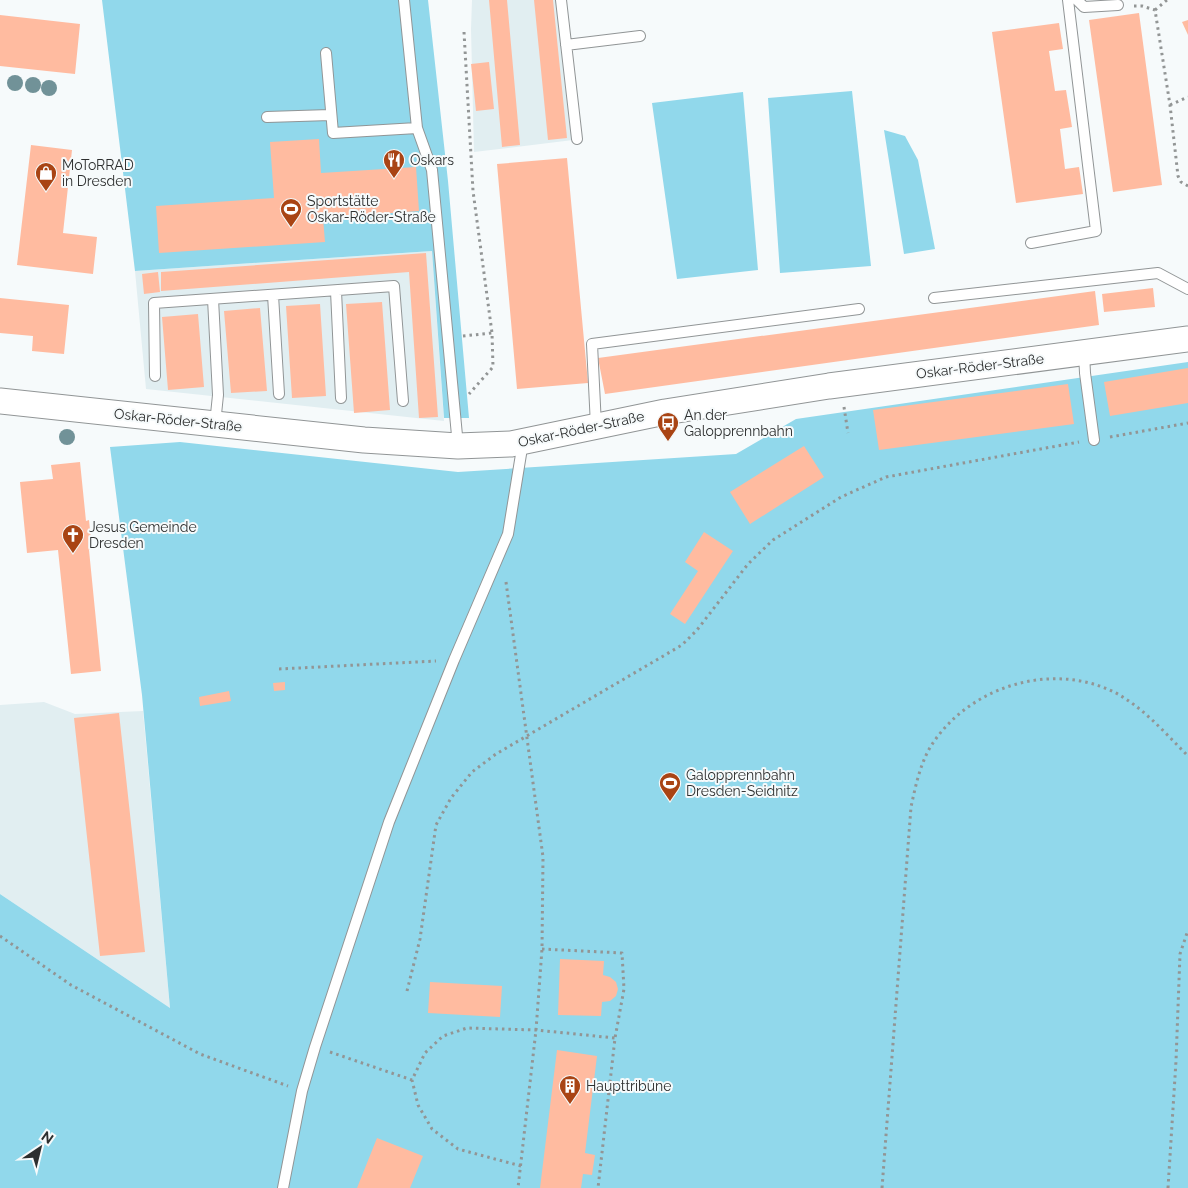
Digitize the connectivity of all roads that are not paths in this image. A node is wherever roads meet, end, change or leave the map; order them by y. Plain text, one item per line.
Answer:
1 (404, 0) edge
2 (561, 0) edge
3 (1068, 0) edge
4 (1077, 0) edge
5 (1118, 6) road end
6 (640, 36) dead end
7 (566, 46) junction
8 (326, 53) dead end
9 (330, 115) junction
10 (267, 117) dead end
11 (417, 128) junction
12 (577, 139) dead end
13 (1031, 243) dead end
14 (1188, 289) edge
15 (336, 290) junction
16 (273, 295) junction
17 (934, 298) dead end
18 (213, 299) junction
19 (859, 309) dead end
20 (1188, 339) edge
21 (1084, 352) junction
22 (155, 376) dead end
23 (279, 394) dead end
24 (340, 398) dead end
25 (0, 401) edge
26 (403, 401) dead end
27 (215, 424) junction
28 (596, 426) junction
29 (1094, 440) road end
30 (523, 442) junction
31 (458, 446) junction
32 (283, 1188) edge

1 - 11 lane
2 - 7 lane
3 - 13 lane
4 - 5 lane
6 - 7 lane
7 - 12 lane
8 - 9 lane
9 - 10 lane
9 - 11 lane
11 - 31 lane
14 - 17 lane
15 - 16 lane
15 - 24 lane
15 - 26 lane
16 - 18 lane
16 - 23 lane
18 - 22 lane
18 - 27 lane
19 - 28 lane
20 - 21 street, Oskar-Röder-Straße
21 - 28 street, Oskar-Röder-Straße
21 - 29 lane
25 - 27 street, Oskar-Röder-Straße
27 - 31 street, Oskar-Röder-Straße
28 - 30 street, Oskar-Röder-Straße
30 - 31 street, Oskar-Röder-Straße
30 - 32 lane

